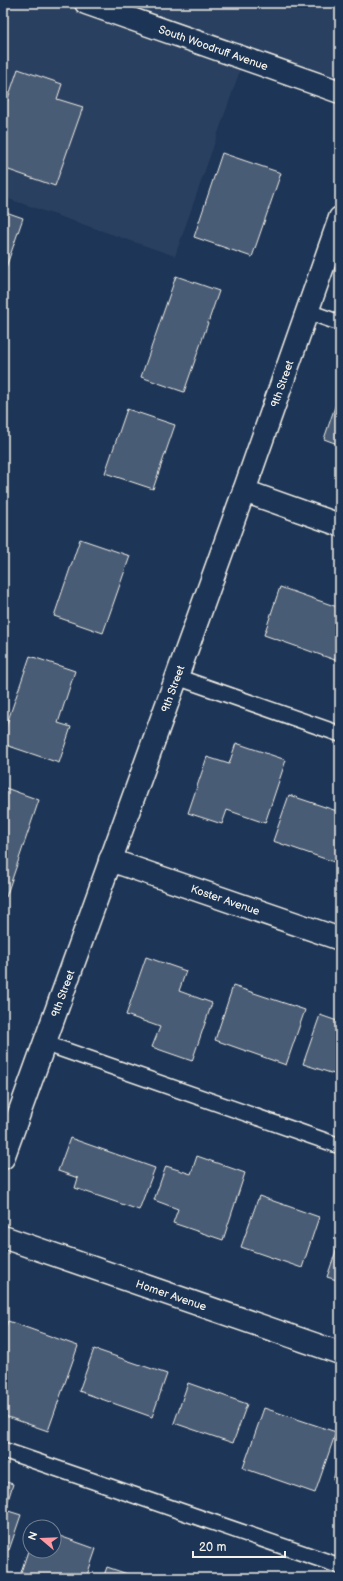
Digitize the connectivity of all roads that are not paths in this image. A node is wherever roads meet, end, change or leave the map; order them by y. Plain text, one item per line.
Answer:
1 (86, 3) edge
2 (340, 92) edge
3 (340, 218) edge
4 (306, 311) junction
5 (340, 323) edge
6 (244, 491) junction
7 (340, 525) edge
8 (177, 677) junction
9 (340, 734) edge
10 (110, 860) junction
11 (340, 939) edge
12 (44, 1043) junction
13 (340, 1146) edge
14 (3, 1158) edge
15 (3, 1237) edge
16 (340, 1353) edge
17 (3, 1450) edge
18 (340, 1566) edge

1 - 2 street, South Woodruff Avenue
3 - 4 street, 9th Street
4 - 5 lane
4 - 6 street, 9th Street
6 - 7 street
6 - 8 street, 9th Street
8 - 9 lane
8 - 10 street, 9th Street
10 - 11 street, Koster Avenue
10 - 12 street, 9th Street
12 - 13 lane
12 - 14 street, 9th Street
15 - 16 street, Homer Avenue
17 - 18 lane

